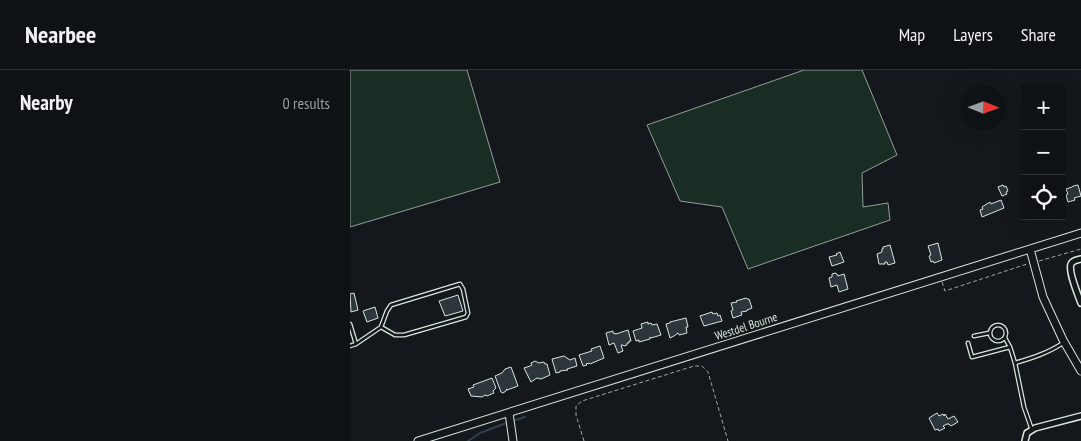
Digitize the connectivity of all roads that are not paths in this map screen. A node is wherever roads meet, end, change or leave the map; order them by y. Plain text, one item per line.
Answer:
1 (1081, 233) edge
2 (1030, 248) junction
3 (1081, 259) edge
4 (1081, 303) edge
5 (350, 324) edge
6 (381, 327) junction
7 (990, 333) junction
8 (974, 336) dead end
9 (1005, 338) junction
10 (1064, 342) junction
11 (968, 343) dead end
12 (356, 344) junction
13 (350, 346) edge
14 (1010, 347) junction
15 (1015, 363) junction
16 (1081, 371) edge
17 (509, 413) junction
18 (1081, 416) edge
19 (1032, 430) junction
20 (418, 441) edge
21 (513, 441) edge
22 (1025, 441) edge

1 - 2 main road, Westdel Bourne
2 - 10 main road
2 - 17 main road, Westdel Bourne
3 - 4 street
5 - 12 lane
6 - 6 lane
6 - 12 lane
7 - 8 lane
7 - 9 lane
7 - 9 lane
9 - 14 lane
10 - 15 lane
10 - 16 main road
11 - 14 lane
12 - 13 lane
14 - 15 lane
15 - 19 lane
17 - 20 main road, Westdel Bourne
17 - 21 main road
18 - 19 street
19 - 22 street

